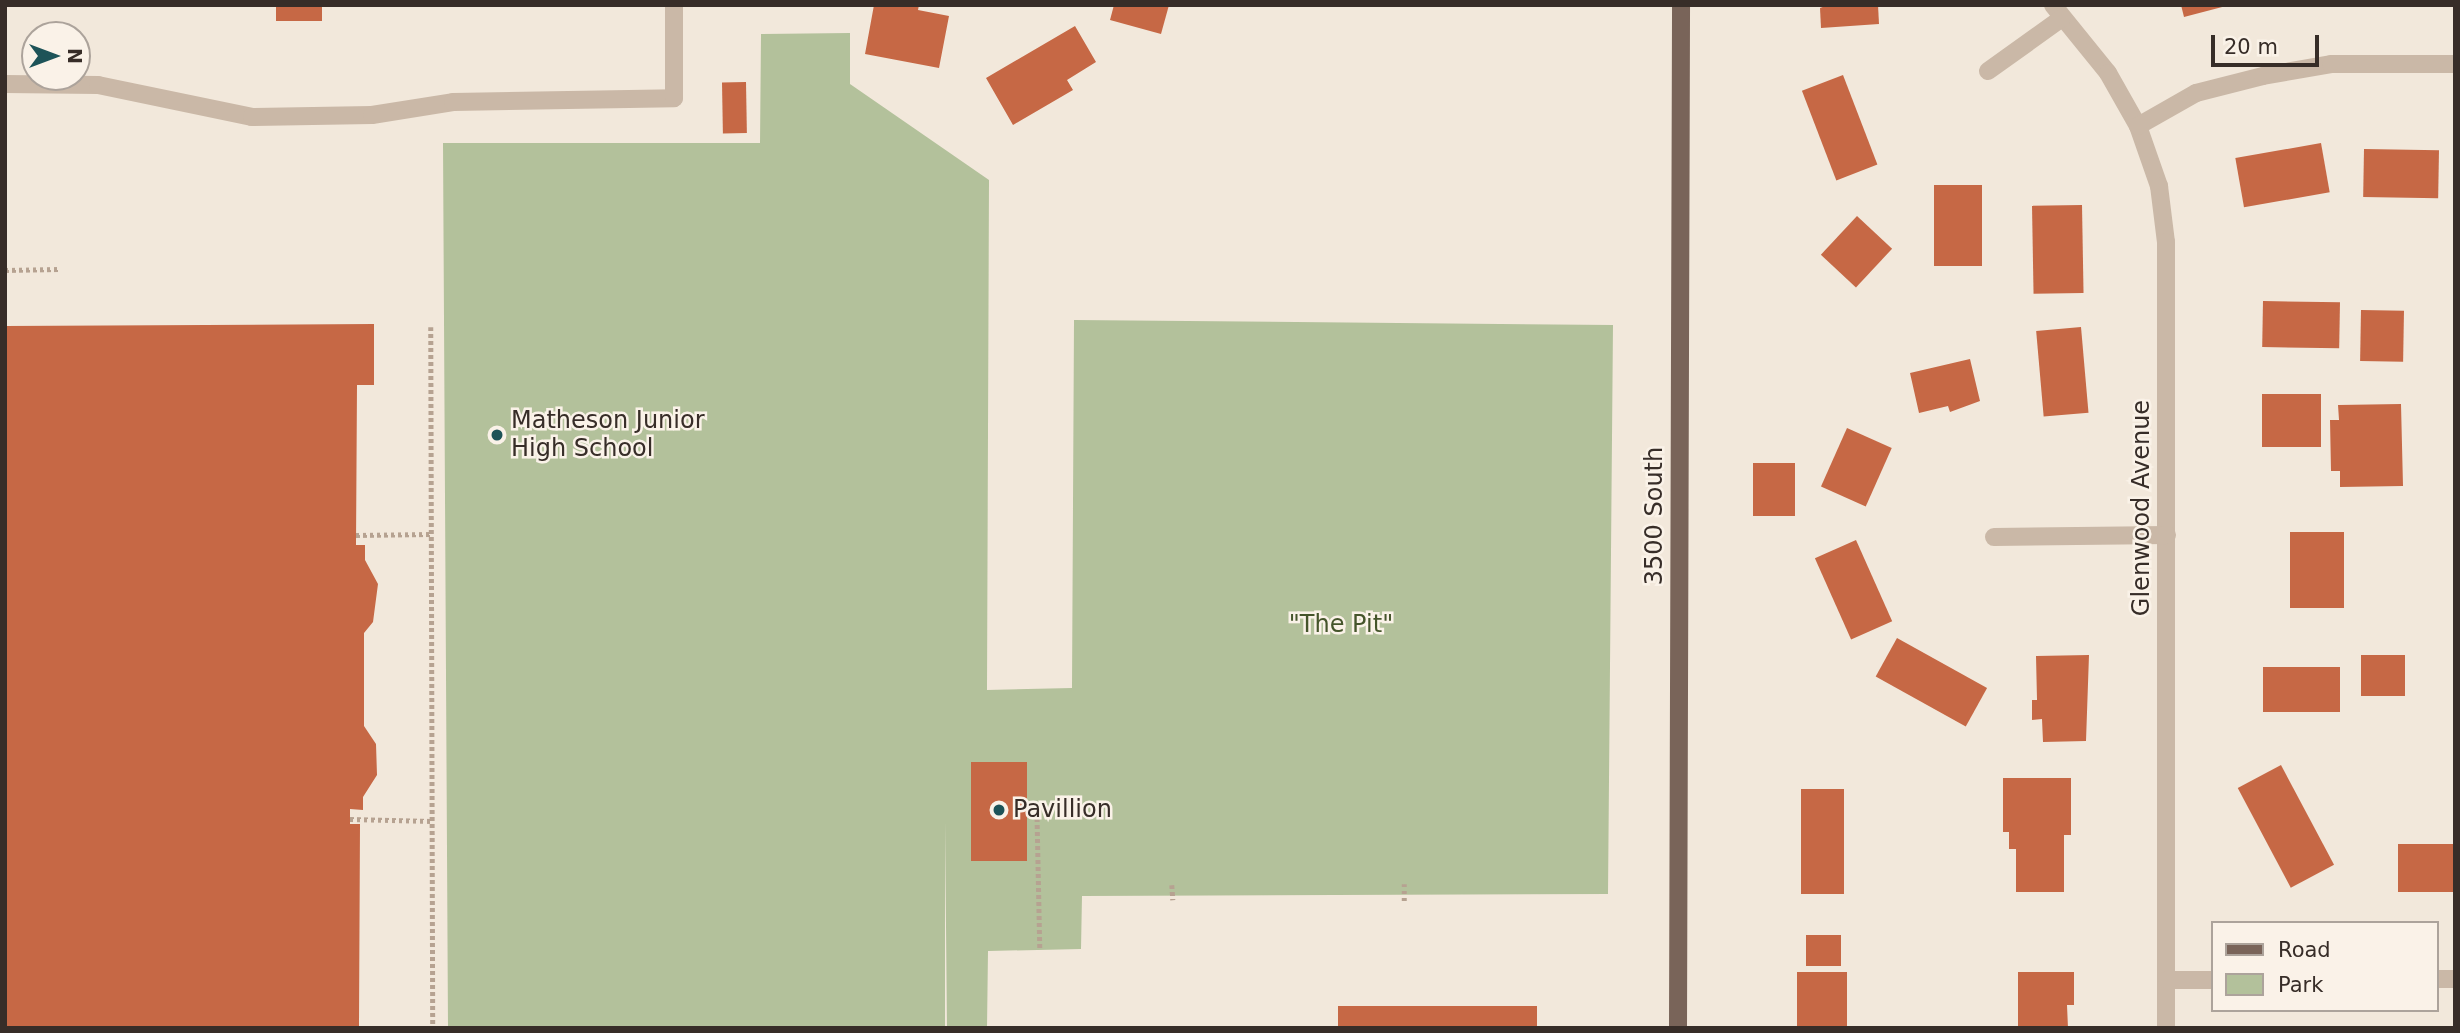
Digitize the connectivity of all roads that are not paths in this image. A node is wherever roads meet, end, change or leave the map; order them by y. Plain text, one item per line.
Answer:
1 (674, 5) edge
2 (1682, 5) edge
3 (2057, 11) edge
4 (2455, 64) edge
5 (1988, 71) dead end
6 (5, 84) edge
7 (2138, 126) junction
8 (2167, 535) junction
9 (1994, 537) dead end
10 (2167, 980) junction
11 (2212, 980) edge
12 (1678, 1028) edge
13 (2166, 1028) edge

1 - 6 street
2 - 12 main road, 3500 South
3 - 5 street, Glenwood Avenue
3 - 7 street, Glenwood Avenue
4 - 7 street
7 - 8 street, Glenwood Avenue
8 - 9 street
8 - 10 street, Glenwood Avenue
10 - 11 street
10 - 13 street, Glenwood Avenue

